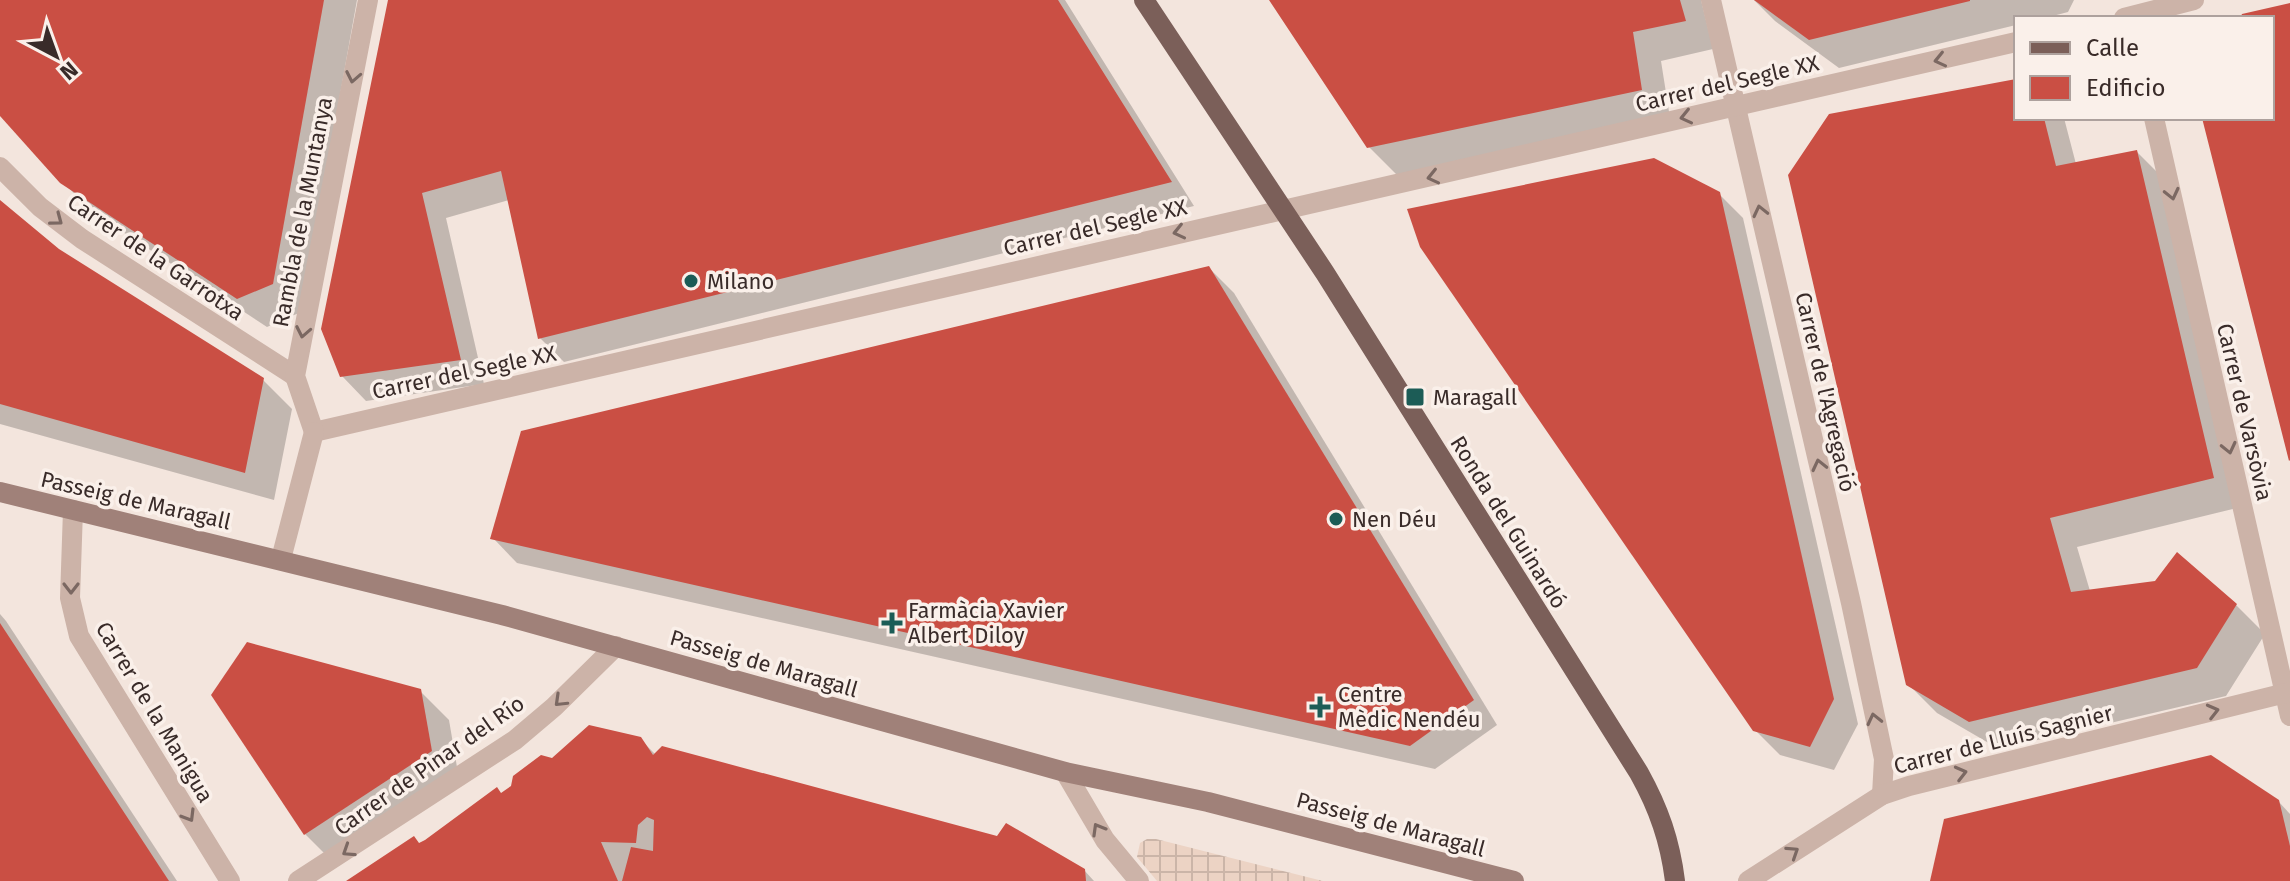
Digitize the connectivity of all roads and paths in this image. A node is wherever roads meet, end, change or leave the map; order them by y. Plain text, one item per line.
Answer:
1 (368, 0) edge
2 (1144, 0) edge
3 (1711, 0) edge
4 (2194, 0) edge
5 (2129, 13) edge
6 (2014, 42) edge
7 (1736, 106) junction
8 (2154, 120) edge
9 (0, 167) edge
10 (1282, 210) junction
11 (295, 376) junction
12 (314, 432) junction
13 (0, 492) edge
14 (73, 510) junction
15 (281, 559) junction
16 (616, 646) junction
17 (2287, 693) edge
18 (2290, 716) edge
19 (1065, 772) junction
20 (1882, 795) junction
21 (230, 881) edge
22 (298, 881) edge
23 (1139, 881) edge
24 (1514, 881) edge
25 (1675, 881) edge
26 (1748, 881) edge

1 -> 11 street, Rambla de la Muntanya
2 - 10 main road, Ronda del Guinardó
3 - 7 street, Carrer de l'Agregació
4 - 5 street
6 -> 7 street, Carrer del Segle XX
7 -> 10 street, Carrer del Segle XX
20 -> 7 street, Carrer de l'Agregació
8 -> 17 street, Carrer de Varsòvia
9 -> 11 street, Carrer de la Garrotxa
10 -> 12 street, Carrer del Segle XX
10 - 25 main road, Ronda del Guinardó
11 - 12 street, Rambla de la Muntanya
12 - 15 street
13 - 14 main road, Passeig de Maragall
14 - 15 main road, Passeig de Maragall
14 -> 21 street, Carrer de la Manigua
15 - 16 main road, Passeig de Maragall
16 - 19 main road, Passeig de Maragall
16 -> 22 street, Carrer de Pinar del Río
17 - 18 street, Carrer de Varsòvia
20 -> 17 street, Carrer de Lluís Sagnier
23 -> 19 street
19 - 24 main road, Passeig de Maragall
26 -> 20 street, Carrer de Lluís Sagnier

